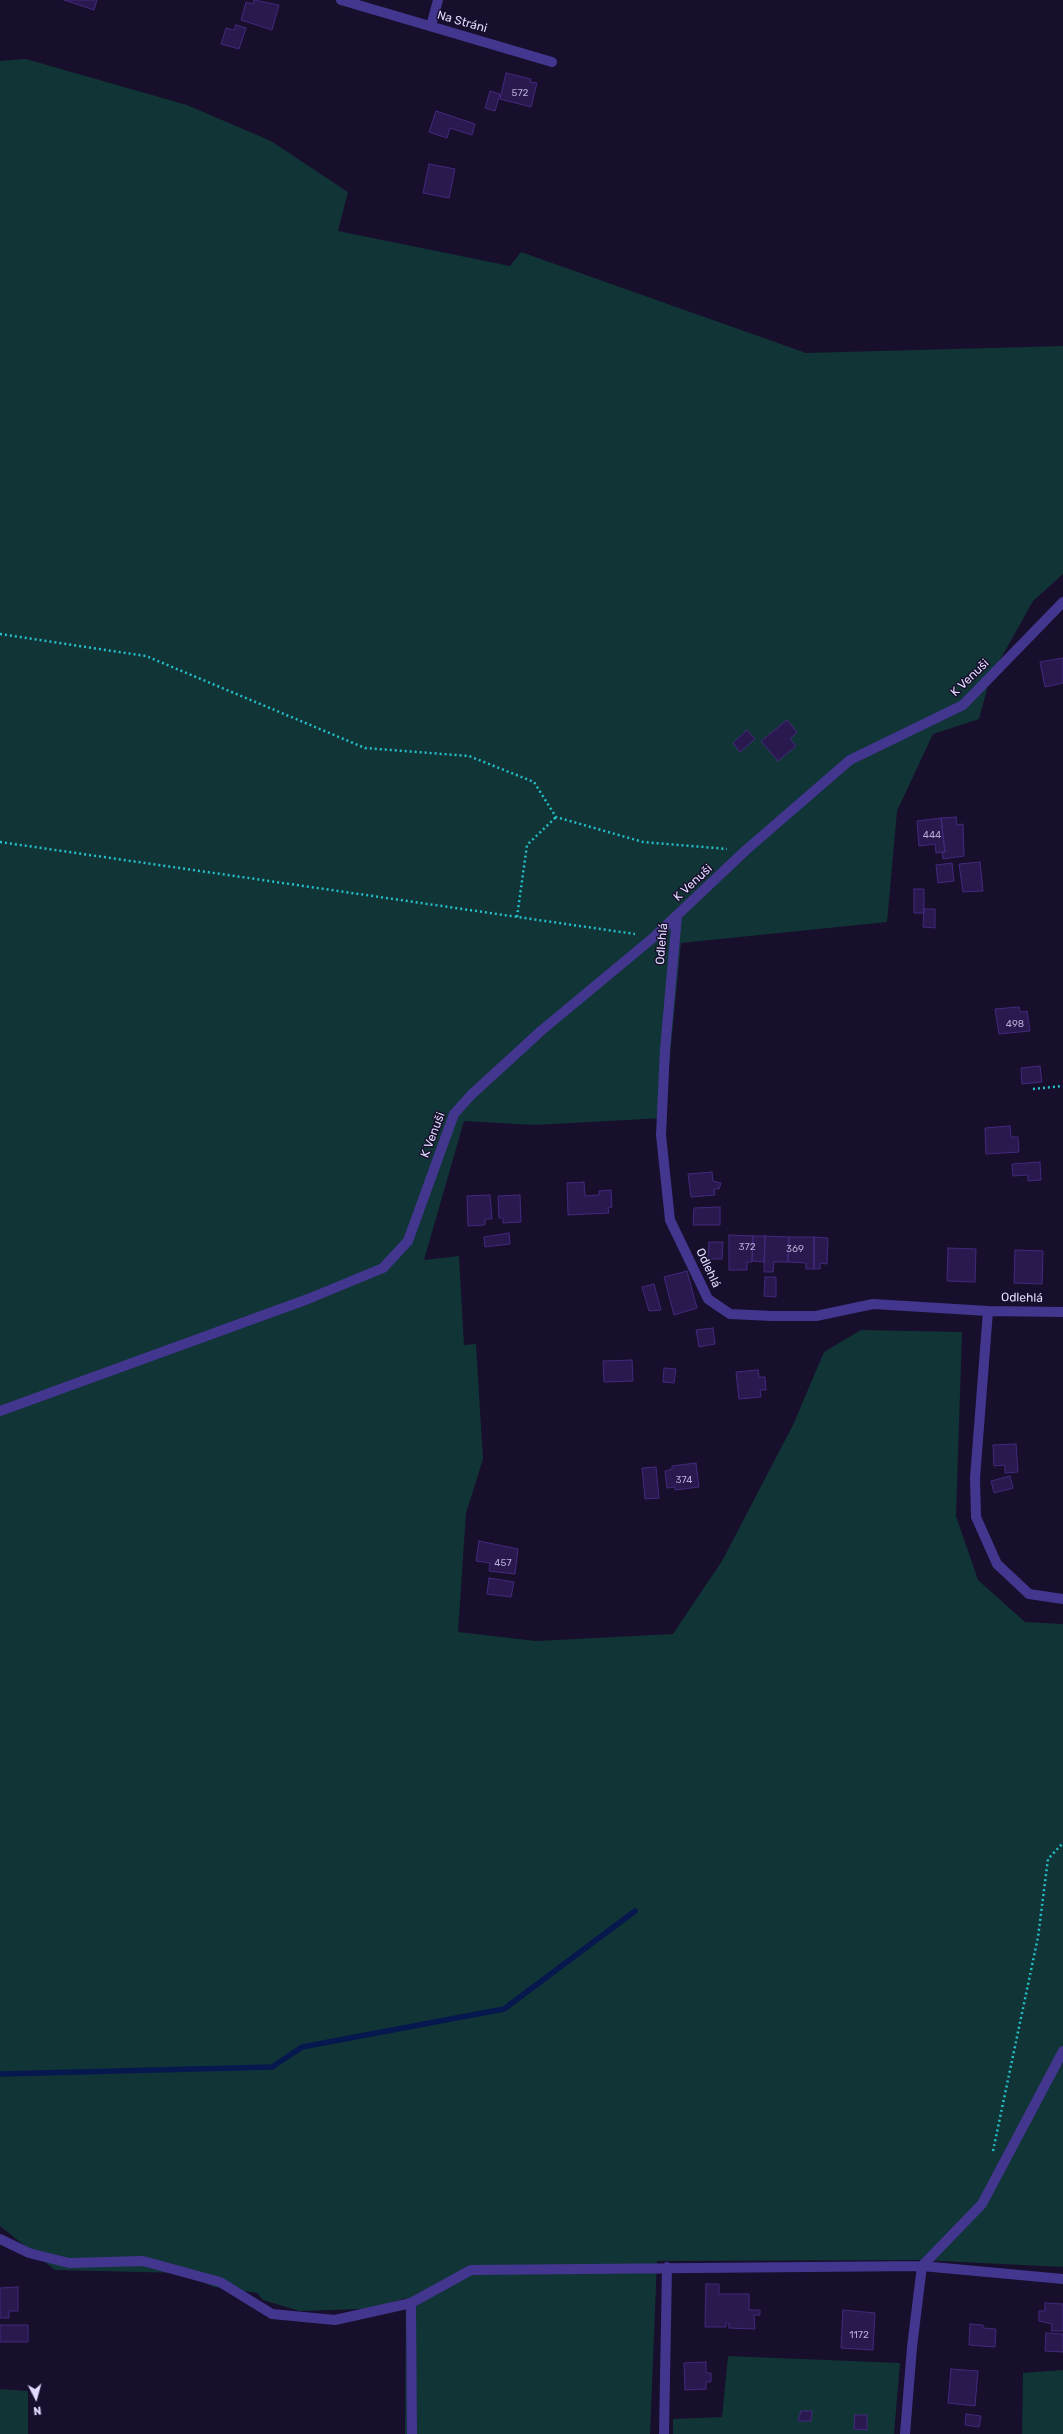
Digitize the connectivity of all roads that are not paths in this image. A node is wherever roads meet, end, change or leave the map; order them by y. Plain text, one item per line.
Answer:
1 (341, 0) edge
2 (438, 0) edge
3 (431, 26) junction
4 (552, 62) dead end
5 (1063, 602) edge
6 (678, 916) junction
7 (988, 1311) junction
8 (1063, 1312) edge
9 (0, 1411) edge
10 (1063, 1599) edge
11 (1063, 2051) edge
12 (0, 2239) edge
13 (922, 2266) junction
14 (667, 2267) junction
15 (1063, 2280) edge
16 (411, 2303) junction
17 (412, 2434) edge
18 (664, 2434) edge
19 (905, 2434) edge

1 - 3 street, Na Stráni
2 - 3 street
3 - 4 street, Na Stráni
5 - 6 street, K Venuši
6 - 7 street, Odlehlá
6 - 9 street, K Venuši
7 - 8 street, Odlehlá
7 - 10 street
11 - 13 street
12 - 16 street
13 - 14 street
13 - 15 street
13 - 19 street
14 - 16 street
14 - 18 street
16 - 17 street

